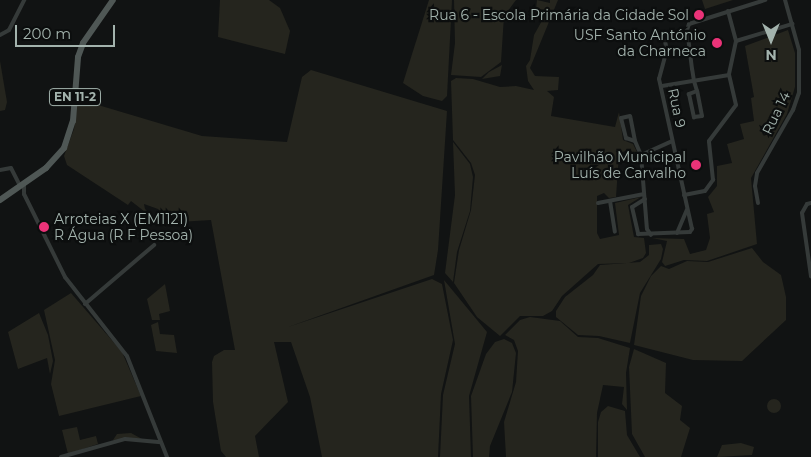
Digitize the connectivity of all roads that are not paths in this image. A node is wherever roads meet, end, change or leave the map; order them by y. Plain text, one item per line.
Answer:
1 (24, 0) edge
2 (113, 0) edge
3 (765, 0) edge
4 (785, 0) edge
5 (740, 2) dead end
6 (742, 7) junction
7 (728, 11) junction
8 (792, 24) junction
9 (0, 36) edge
10 (665, 41) dead end
11 (736, 41) junction
12 (729, 75) junction
13 (694, 80) junction
14 (662, 86) junction
15 (697, 91) junction
16 (635, 141) junction
17 (672, 141) junction
18 (642, 155) junction
19 (0, 170) edge
20 (20, 186) junction
21 (24, 194) junction
22 (684, 195) junction
23 (645, 196) junction
24 (0, 200) edge
25 (610, 201) junction
26 (598, 203) dead end
27 (758, 203) dead end
28 (811, 203) edge
29 (687, 208) junction
30 (615, 232) dead end
31 (677, 233) junction
32 (651, 235) junction
33 (154, 245) dead end
34 (811, 276) edge
35 (84, 304) junction
36 (161, 442) junction
37 (61, 457) edge
38 (167, 457) edge

1 - 9 street
2 - 20 main road, EN 11-2
3 - 6 street
4 - 8 street, Rua 14
5 - 6 street
6 - 7 street
7 - 11 street
7 - 13 street
8 - 11 street
8 - 27 street, Rua 14
10 - 14 street, Rua 9
11 - 12 street
12 - 13 street
12 - 22 street
13 - 14 street
13 - 15 street
14 - 17 street, Rua 9
15 - 15 street
16 - 16 street
16 - 18 street
17 - 18 street
17 - 22 street, Rua 9
18 - 23 street
19 - 20 street
20 - 21 street
20 - 21 street
20 - 24 main road, EN 11-2
21 - 35 street
22 - 29 street, Rua 9
23 - 25 street
23 - 32 street
23 - 32 street
25 - 26 street
25 - 30 street
28 - 34 street
29 - 31 street
29 - 31 street, Rua 9
31 - 32 street
33 - 35 street
35 - 36 street
36 - 37 street
36 - 38 street

